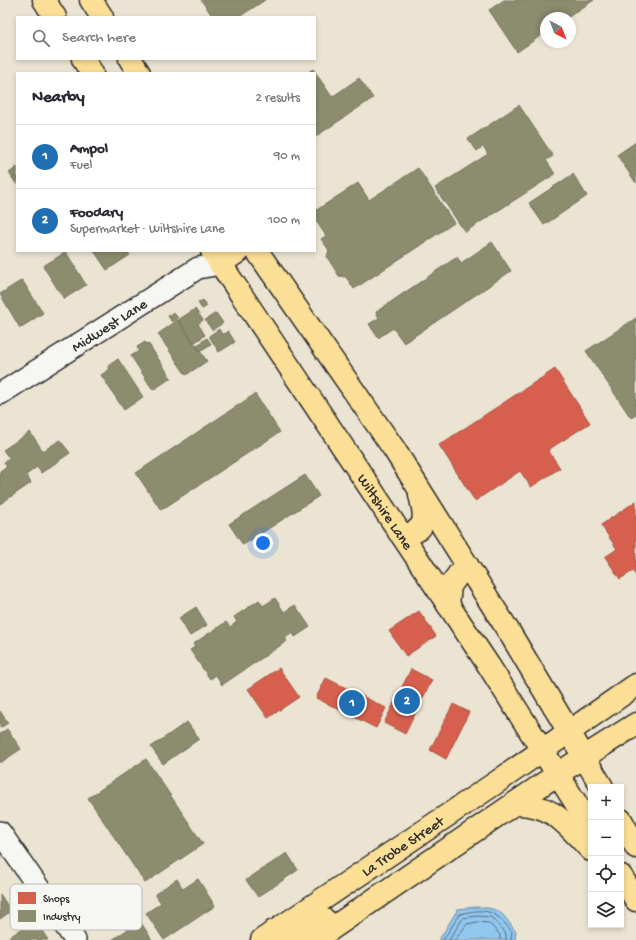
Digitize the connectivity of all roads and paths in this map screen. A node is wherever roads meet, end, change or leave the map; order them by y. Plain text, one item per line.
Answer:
1 (44, 0) edge
2 (91, 0) edge
3 (54, 16) edge
4 (101, 16) edge
5 (84, 60) edge
6 (131, 60) edge
7 (91, 72) edge
8 (138, 72) edge
9 (236, 252) edge
10 (258, 252) edge
11 (216, 257) edge
12 (0, 394) edge
13 (419, 490) junction
14 (399, 532) junction
15 (466, 564) junction
16 (448, 605) junction
17 (636, 685) edge
18 (636, 724) edge
19 (569, 732) junction
20 (543, 750) junction
21 (584, 757) junction
22 (558, 773) junction
23 (600, 784) edge
24 (514, 804) junction
25 (588, 822) edge
26 (624, 825) edge
27 (0, 832) edge
28 (588, 847) edge
29 (636, 847) edge
30 (425, 865) junction
31 (36, 884) edge
32 (356, 887) junction
33 (68, 930) edge
34 (268, 936) edge
35 (75, 940) edge
36 (315, 940) edge

1 - 3 main road
2 - 4 main road
5 - 7 main road
6 - 8 main road
9 - 11 main road
10 - 13 main road
11 - 12 street, Midwest Lane
11 - 14 main road, Wiltshire Lane
13 - 14 main road
13 - 15 main road
14 - 16 main road, Wiltshire Lane
15 - 16 main road
15 - 19 main road
16 - 20 main road, Wiltshire Lane
17 - 19 main road, La Trobe Street
18 - 21 main road, La Trobe Street
19 - 20 main road, La Trobe Street
19 - 21 main road
20 - 22 main road, Wiltshire Lane
20 - 32 main road, La Trobe Street
21 - 22 main road, La Trobe Street
21 - 23 main road
22 - 24 main road, La Trobe Street
22 - 25 main road, Wiltshire Lane
24 - 28 main road
24 - 30 main road, La Trobe Street
26 - 29 main road
27 - 31 street
30 - 32 main road
30 - 36 main road, La Trobe Street
32 - 34 main road, La Trobe Street
33 - 35 street

